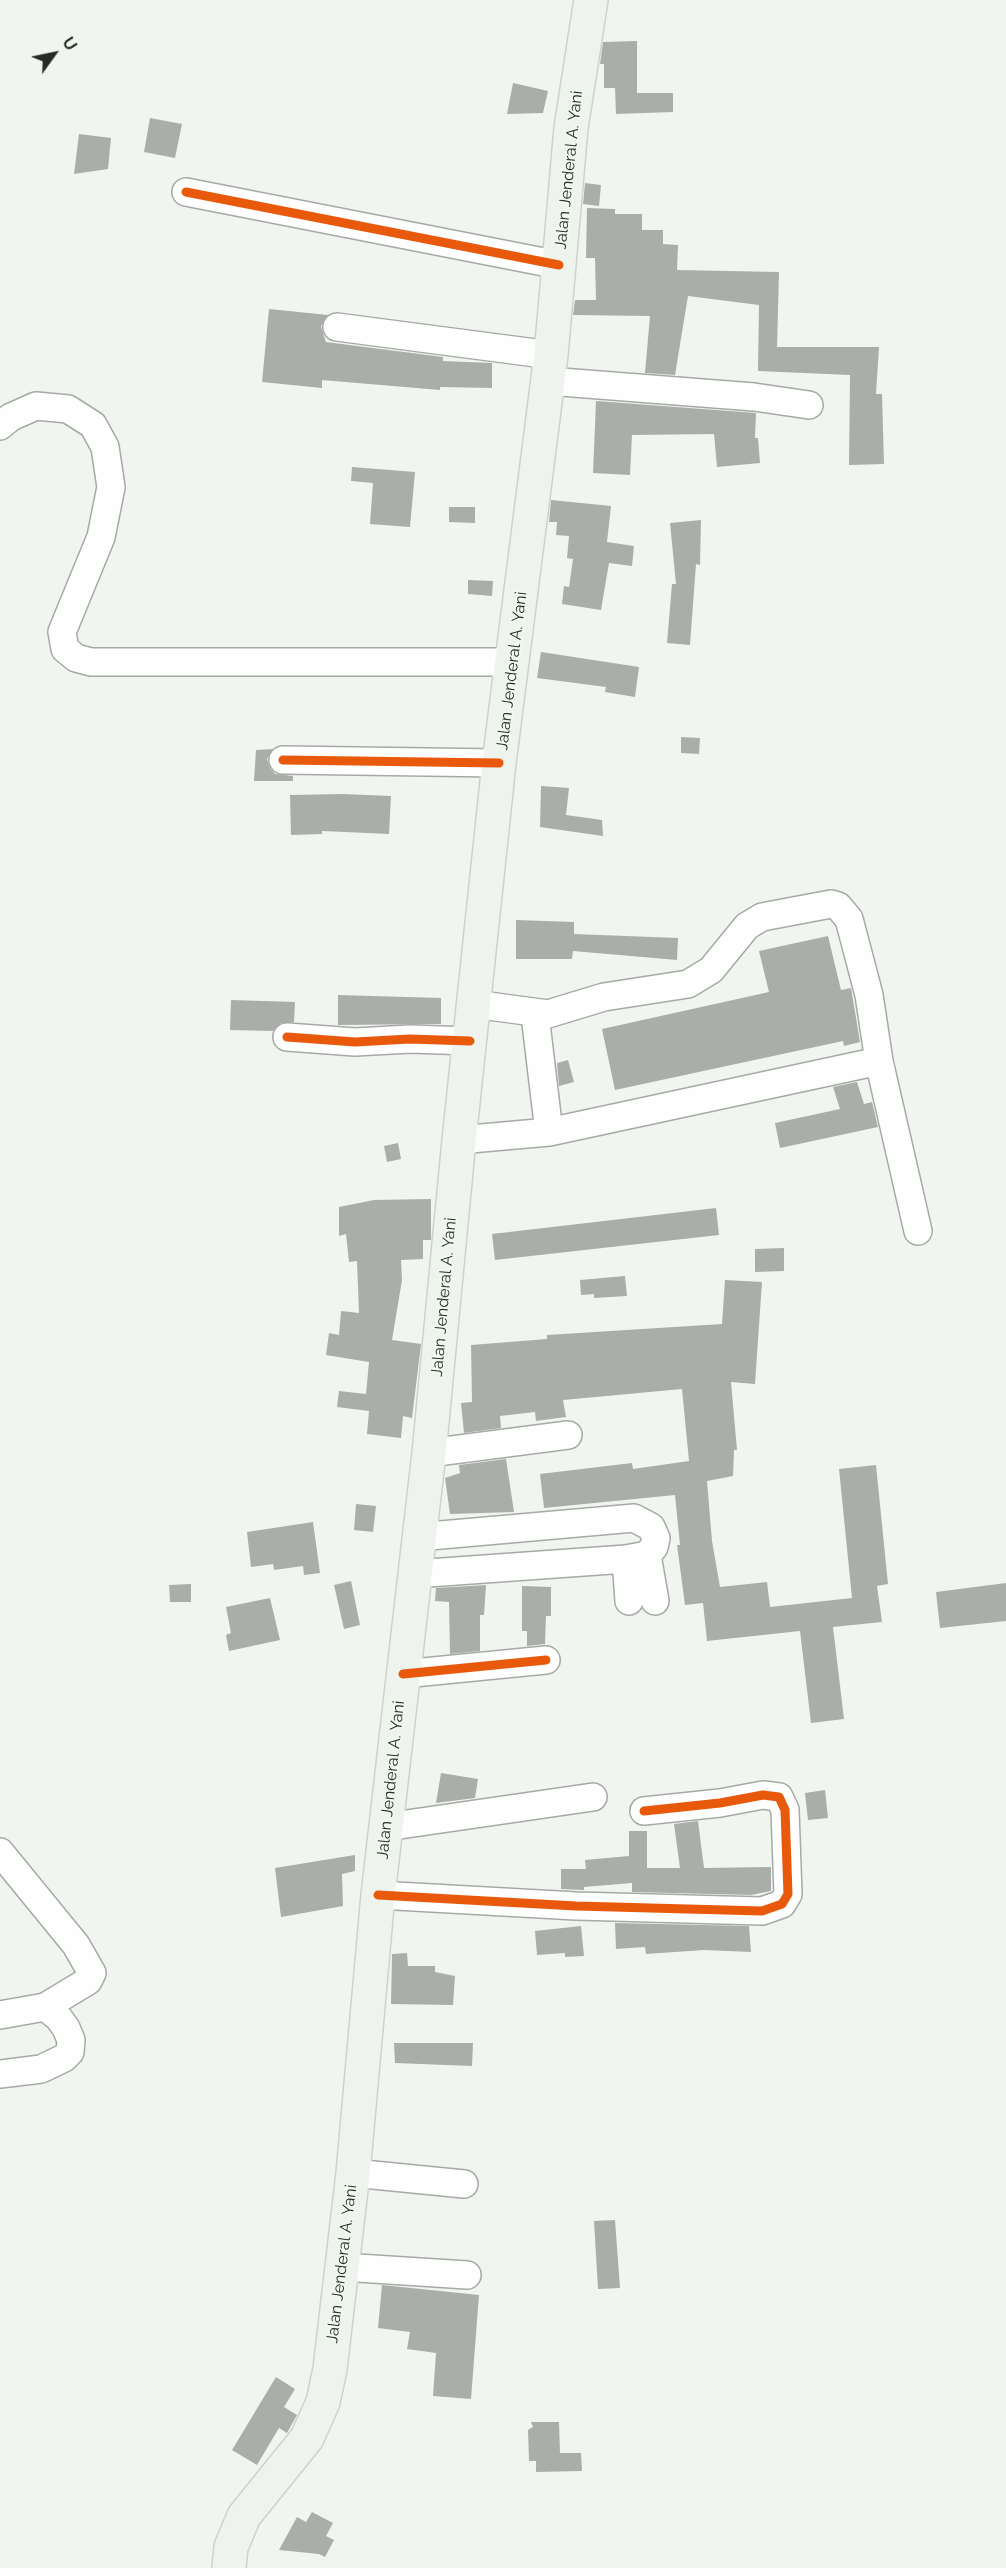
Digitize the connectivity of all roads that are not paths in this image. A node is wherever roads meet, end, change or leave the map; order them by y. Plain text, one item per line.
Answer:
1 (591, 0) edge
2 (186, 192) dead end
3 (559, 265) junction
4 (338, 327) dead end
5 (550, 368) junction
6 (808, 405) dead end
7 (0, 426) edge
8 (513, 662) junction
9 (283, 760) dead end
10 (500, 764) junction
11 (474, 1004) junction
12 (535, 1014) junction
13 (287, 1037) dead end
14 (470, 1041) junction
15 (879, 1060) junction
16 (549, 1132) junction
17 (459, 1140) junction
18 (918, 1231) dead end
19 (568, 1435) dead end
20 (429, 1453) junction
21 (417, 1537) junction
22 (636, 1557) junction
23 (414, 1574) junction
24 (642, 1601) dead end
25 (546, 1660) dead end
26 (403, 1674) junction
27 (593, 1797) dead end
28 (644, 1811) dead end
29 (386, 1827) junction
30 (0, 1852) edge
31 (378, 1896) junction
32 (45, 2007) junction
33 (0, 2015) edge
34 (0, 2074) edge
35 (353, 2174) junction
36 (464, 2184) dead end
37 (342, 2267) junction
38 (467, 2275) dead end
39 (229, 2568) edge

1 - 3 main road, Jalan Jenderal A. Yani
2 - 3 street
3 - 5 main road, Jalan Jenderal A. Yani
4 - 5 street
5 - 6 street
5 - 8 main road, Jalan Jenderal A. Yani
7 - 8 street
8 - 10 main road, Jalan Jenderal A. Yani
9 - 10 street
10 - 11 main road, Jalan Jenderal A. Yani
11 - 12 street
11 - 14 main road, Jalan Jenderal A. Yani
12 - 15 street
12 - 16 street
13 - 14 street
14 - 17 main road, Jalan Jenderal A. Yani
15 - 16 street
15 - 18 street
16 - 17 street
17 - 20 main road, Jalan Jenderal A. Yani
19 - 20 street
20 - 21 main road, Jalan Jenderal A. Yani
21 - 22 street
21 - 23 main road, Jalan Jenderal A. Yani
22 - 23 street
22 - 24 street
23 - 26 main road, Jalan Jenderal A. Yani
25 - 26 street
26 - 29 main road, Jalan Jenderal A. Yani
27 - 29 street
28 - 31 street
29 - 31 main road, Jalan Jenderal A. Yani
30 - 32 street
31 - 35 main road, Jalan Jenderal A. Yani
32 - 33 street
32 - 34 street
35 - 36 street
35 - 37 main road, Jalan Jenderal A. Yani
37 - 38 street
37 - 39 main road, Jalan Jenderal A. Yani

